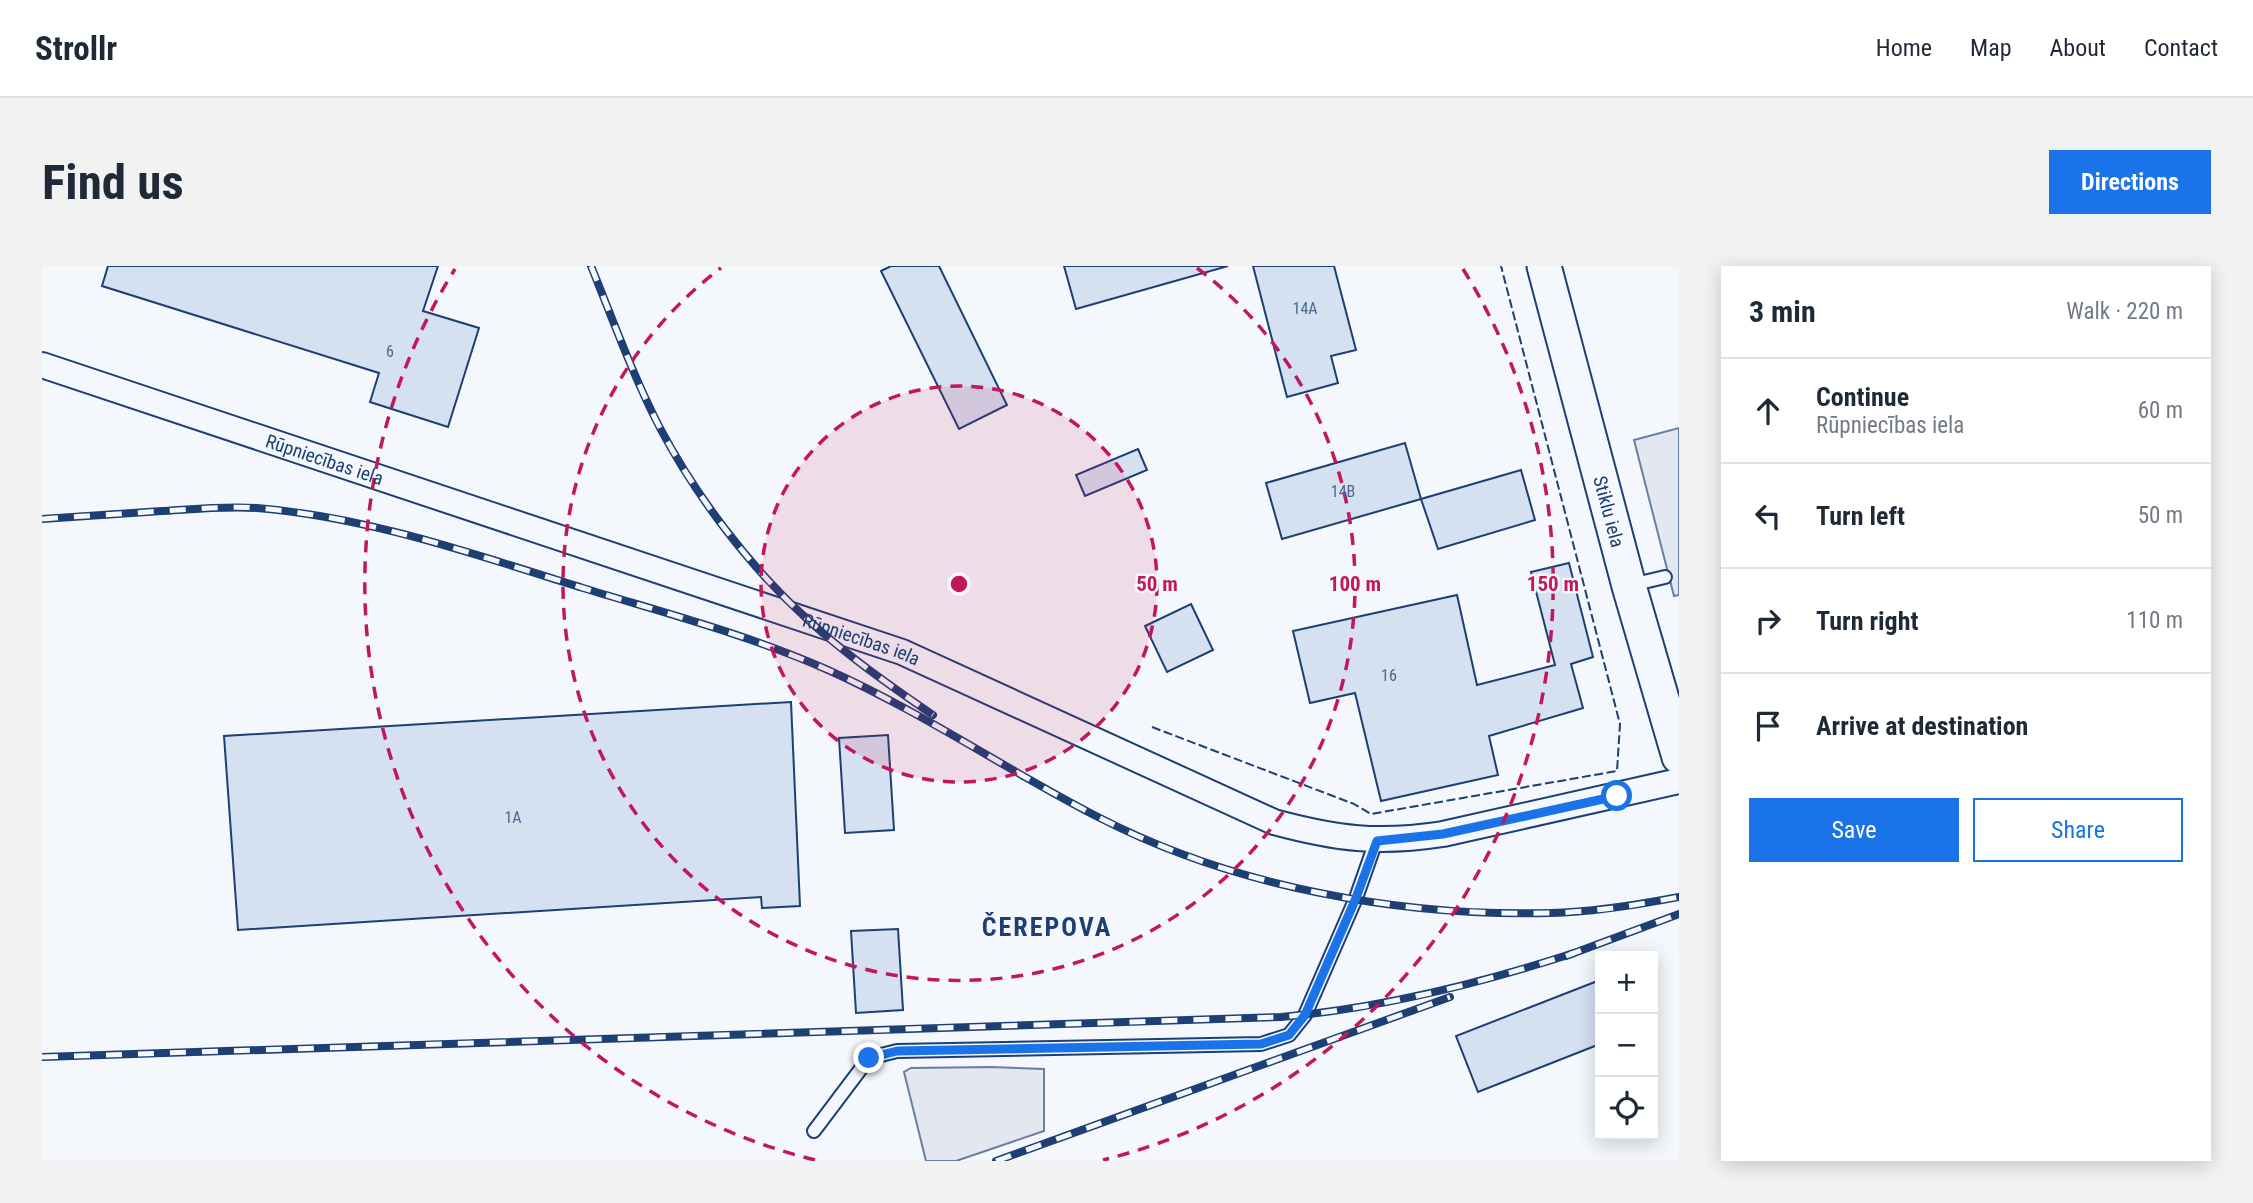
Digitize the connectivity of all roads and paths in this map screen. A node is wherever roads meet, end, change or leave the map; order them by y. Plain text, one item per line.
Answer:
1 (1544, 266) edge
2 (42, 365) edge
3 (1665, 577) dead end
4 (1629, 586) junction
5 (1679, 757) edge
6 (1679, 781) edge
7 (1377, 841) junction
8 (814, 1131) dead end

1 - 4 street, Stiklu iela
2 - 7 street, Rūpniecības iela
3 - 4 lane
4 - 5 street, Stiklu iela
6 - 7 street, Rūpniecības iela
7 - 8 lane

